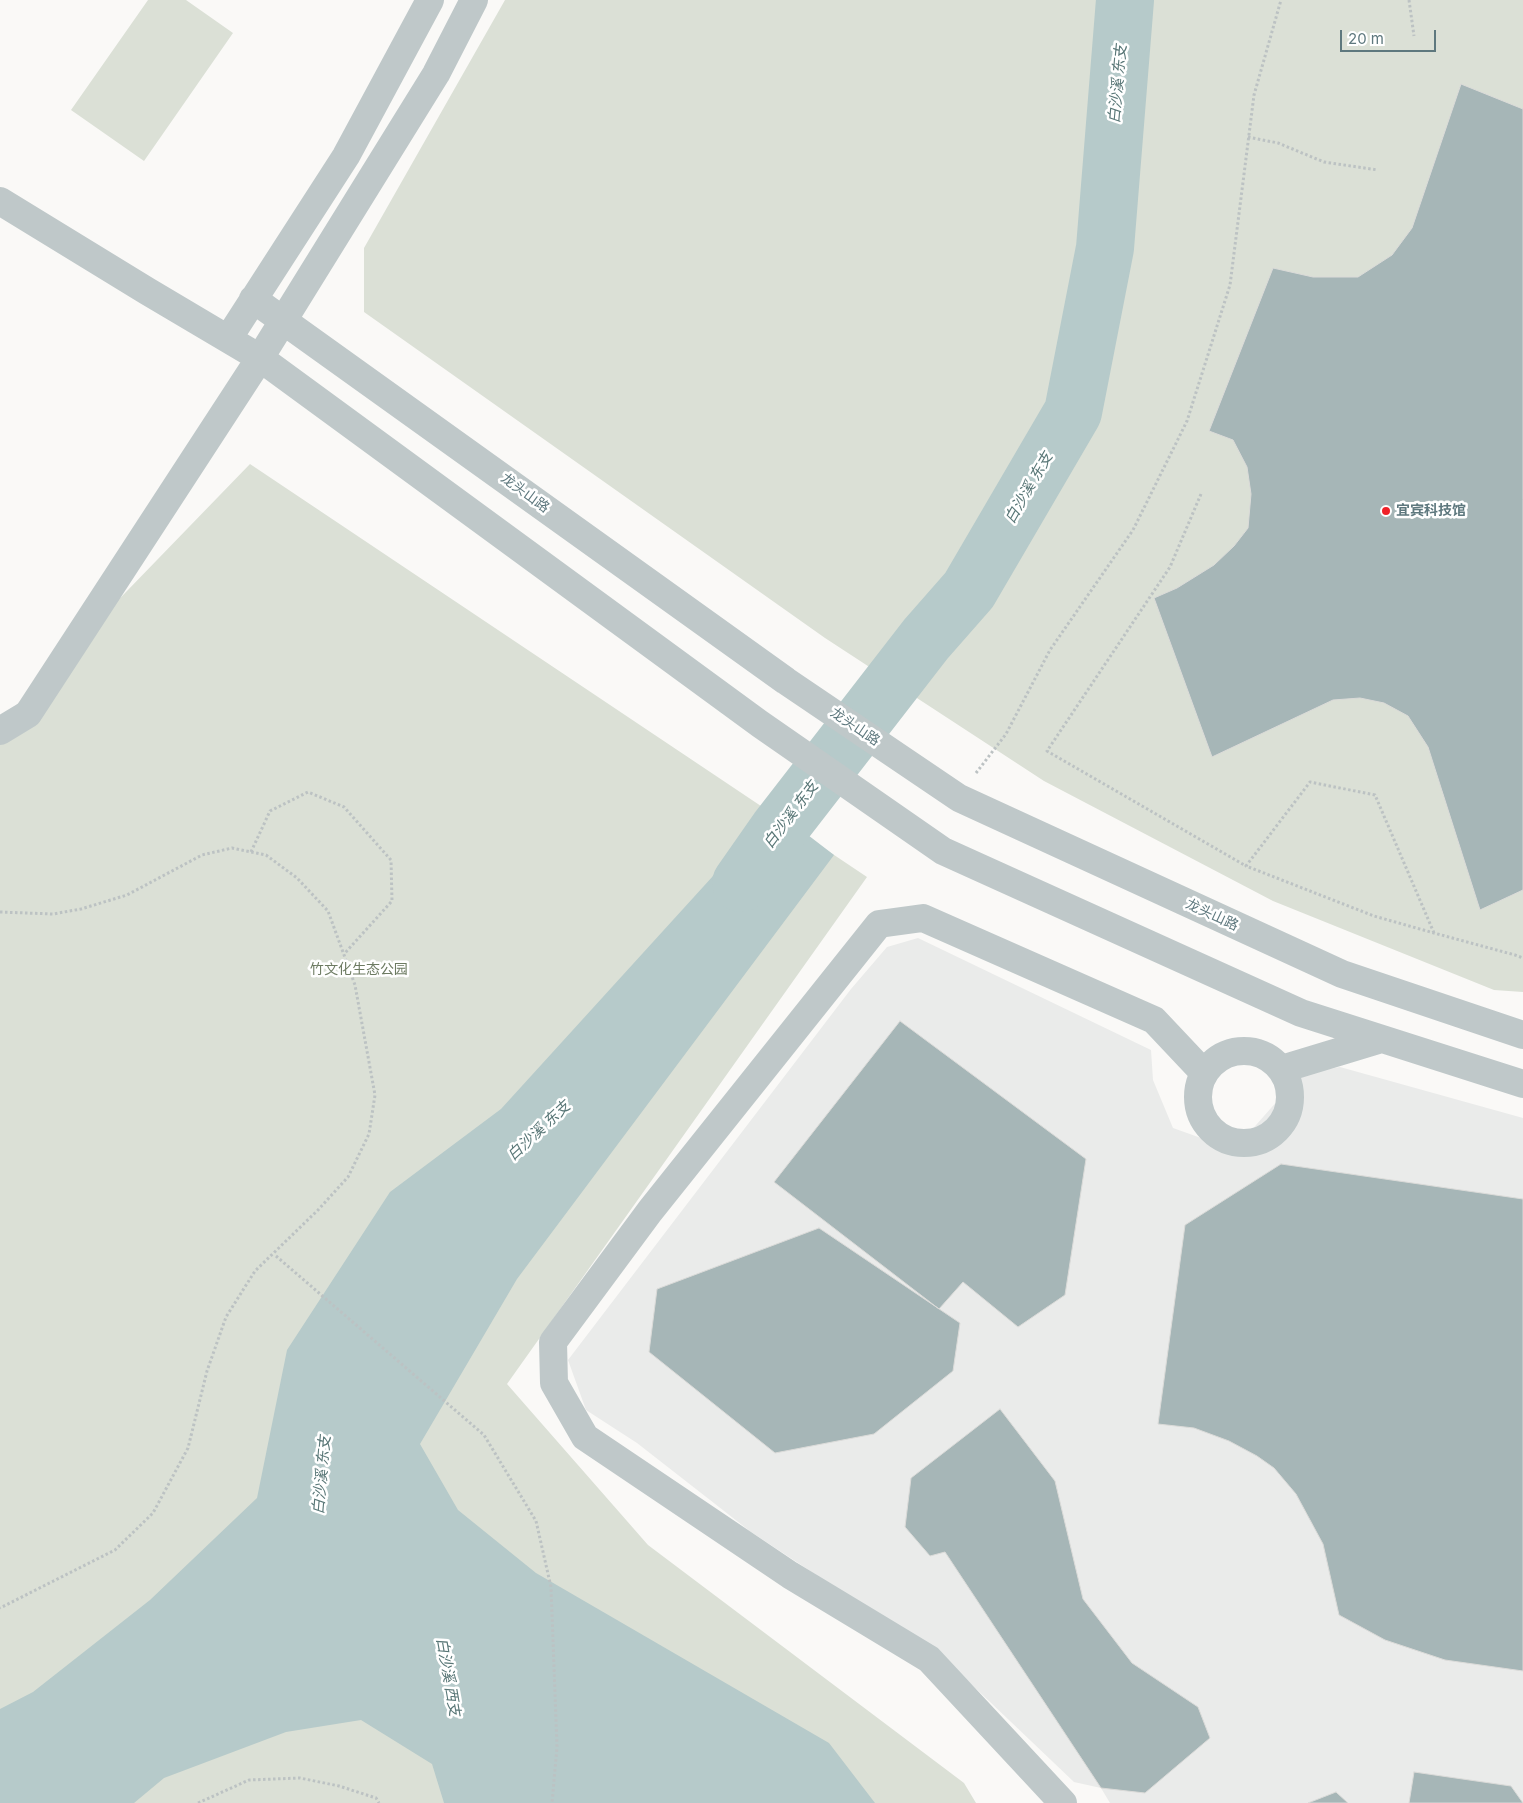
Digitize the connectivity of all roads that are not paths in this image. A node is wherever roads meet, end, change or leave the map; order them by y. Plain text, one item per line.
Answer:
1 (430, 0) edge
2 (474, 0) edge
3 (0, 201) edge
4 (253, 299) junction
5 (284, 320) junction
6 (228, 339) junction
7 (260, 358) junction
8 (0, 731) edge
9 (1523, 1035) edge
10 (1380, 1039) junction
11 (1282, 1069) junction
12 (1204, 1073) junction
13 (1523, 1084) edge
14 (1063, 1803) edge

1 - 4 street
2 - 5 street
3 - 6 street
4 - 5 street, 龙头山路
4 - 6 street
5 - 7 street
5 - 9 street, 龙头山路
6 - 7 street
7 - 8 street
7 - 10 street
10 - 11 street
10 - 13 street
11 - 12 street
11 - 12 street
12 - 14 street

